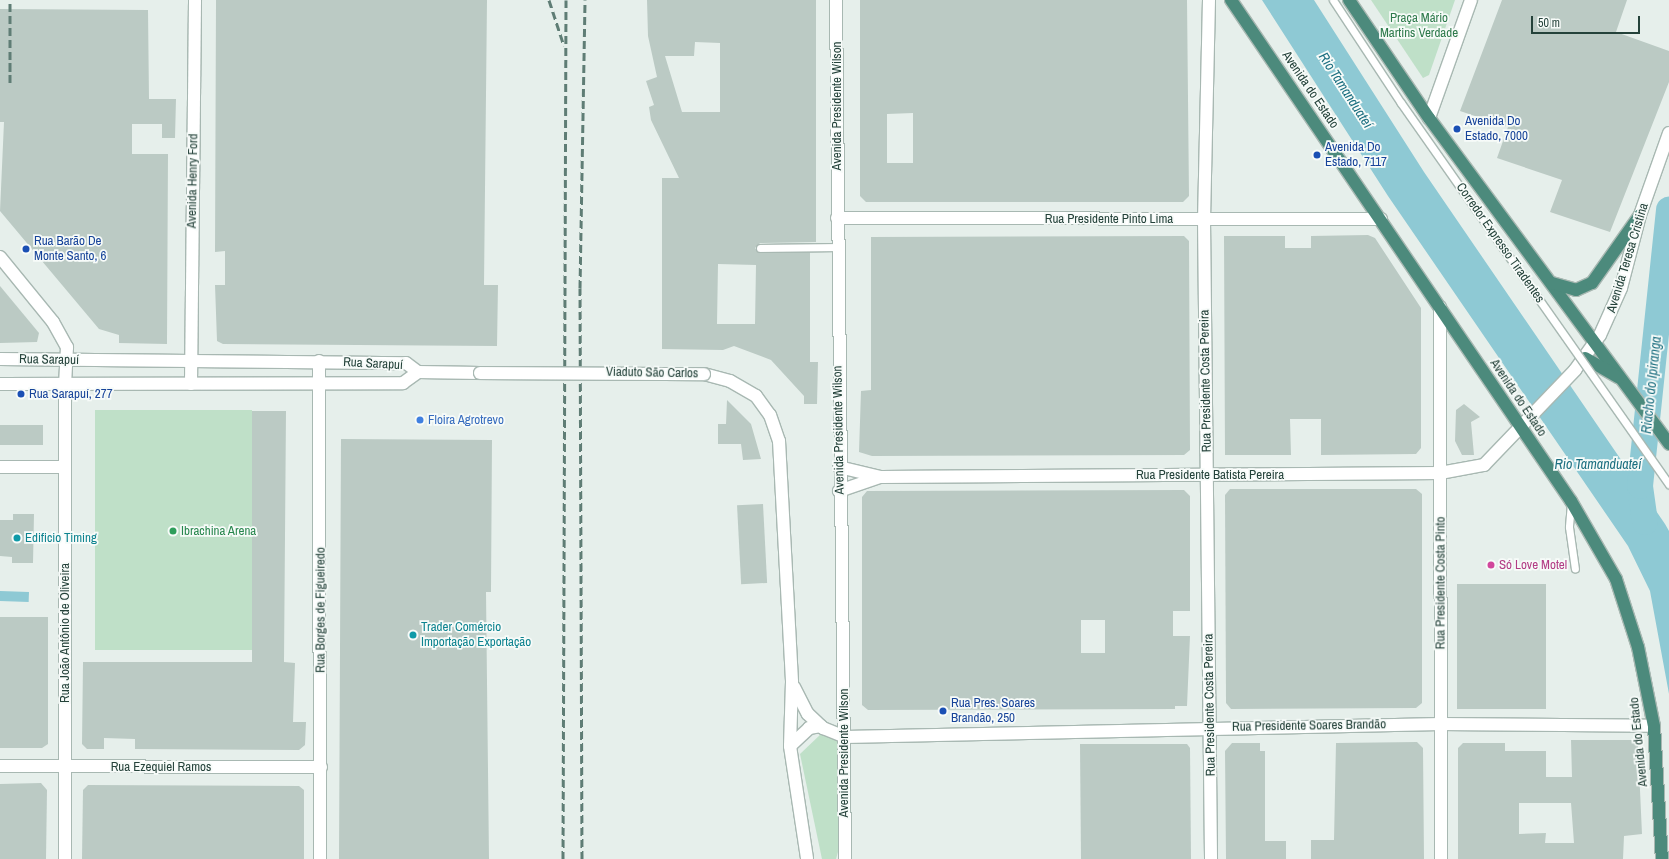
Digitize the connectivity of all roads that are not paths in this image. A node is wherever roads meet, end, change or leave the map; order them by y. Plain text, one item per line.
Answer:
1 (195, 0) edge
2 (836, 0) edge
3 (1209, 0) edge
4 (1231, 0) edge
5 (1333, 0) edge
6 (1349, 0) edge
7 (1471, 0) edge
8 (1429, 118) junction
9 (1669, 133) edge
10 (1640, 215) junction
11 (837, 218) junction
12 (1381, 219) junction
13 (1204, 220) junction
14 (837, 247) junction
15 (760, 248) dead end
16 (0, 257) edge
17 (1551, 283) junction
18 (1440, 307) junction
19 (1595, 343) junction
20 (1584, 358) junction
21 (0, 359) edge
22 (66, 360) junction
23 (192, 362) junction
24 (319, 362) junction
25 (418, 372) junction
26 (1623, 381) junction
27 (64, 383) junction
28 (0, 384) edge
29 (191, 384) junction
30 (319, 385) junction
31 (1524, 421) junction
32 (1669, 444) edge
33 (0, 467) edge
34 (65, 467) junction
35 (839, 468) junction
36 (1440, 473) junction
37 (1207, 475) junction
38 (881, 477) junction
39 (1669, 484) edge
40 (840, 491) junction
41 (1571, 501) junction
42 (1575, 569) dead end
43 (792, 682) junction
44 (1441, 724) junction
45 (821, 726) junction
46 (1654, 726) junction
47 (1210, 728) junction
48 (845, 737) junction
49 (790, 746) junction
50 (0, 766) edge
51 (66, 766) junction
52 (321, 767) junction
53 (65, 859) edge
54 (320, 859) edge
55 (807, 859) edge
56 (845, 859) edge
57 (1211, 859) edge
58 (1441, 859) edge
59 (1662, 859) edge

1 - 23 street, Avenida Henry Ford
2 - 11 street, Avenida Presidente Wilson
3 - 13 street, Rua Presidente Costa Pereira
4 - 12 highway, Avenida do Estado
5 - 39 lane, Corredor Expresso Tiradentes, bridge
6 - 8 highway
7 - 8 street
8 - 17 highway
9 - 10 street, Avenida Teresa Cristina
10 - 17 highway
10 - 19 street, Avenida Teresa Cristina
11 - 13 street, Rua Presidente Pinto Lima
11 - 14 street, Avenida Presidente Wilson
12 - 13 street, Rua Presidente Pinto Lima
12 - 18 highway, Avenida do Estado
13 - 37 street, Rua Presidente Costa Pereira
14 - 15 lane
14 - 35 street, Avenida Presidente Wilson
16 - 22 street, Rua João Antônio de Oliveira
17 - 19 highway
18 - 31 highway, Avenida do Estado
18 - 36 street, Rua Presidente Costa Pinto
19 - 20 street, Avenida Teresa Cristina
19 - 26 highway
20 - 26 highway
20 - 31 street, Avenida Teresa Cristina
21 - 22 street, Rua Sarapuí
22 - 23 street, Rua Sarapuí
22 - 27 street, Rua João Antônio de Oliveira
23 - 24 street, Rua Sarapuí
23 - 29 street, Avenida Henry Ford
24 - 25 street, Rua Sarapuí
24 - 30 street, Rua Borges de Figueiredo
25 - 30 street, Rua Sarapuí
25 - 43 street, Viaduto São Carlos, bridge
26 - 32 highway
27 - 28 street, Rua Sarapuí
27 - 29 street, Rua Sarapuí
27 - 34 street, Rua João Antônio de Oliveira
29 - 30 street, Rua Sarapuí
30 - 52 street, Rua Borges de Figueiredo
31 - 36 street, Rua Presidente Batista Pereira
31 - 41 highway, Avenida do Estado
33 - 34 street
34 - 51 street, Rua João Antônio de Oliveira
35 - 38 street, Rua Presidente Batista Pereira
35 - 40 street, Avenida Presidente Wilson
36 - 37 street, Rua Presidente Batista Pereira
36 - 44 street, Rua Presidente Costa Pinto
37 - 38 street, Rua Presidente Batista Pereira
37 - 47 street, Rua Presidente Costa Pereira
38 - 40 street, Rua Presidente Batista Pereira
40 - 48 street, Avenida Presidente Wilson
41 - 42 lane
41 - 46 highway, Avenida do Estado
43 - 45 street
43 - 49 street
44 - 46 street, Rua Presidente Soares Brandão
44 - 47 street, Rua Presidente Soares Brandão
44 - 58 street, Rua Presidente Costa Pinto
45 - 48 street
45 - 49 street
46 - 59 highway, Avenida do Estado
47 - 48 street, Rua Presidente Soares Brandão
47 - 57 street, Rua Presidente Costa Pereira
48 - 56 street, Avenida Presidente Wilson
49 - 55 street
50 - 51 street, Rua Ezequiel Ramos
51 - 52 street, Rua Ezequiel Ramos
51 - 53 street, Rua João Antônio de Oliveira
52 - 54 street, Rua Borges de Figueiredo

